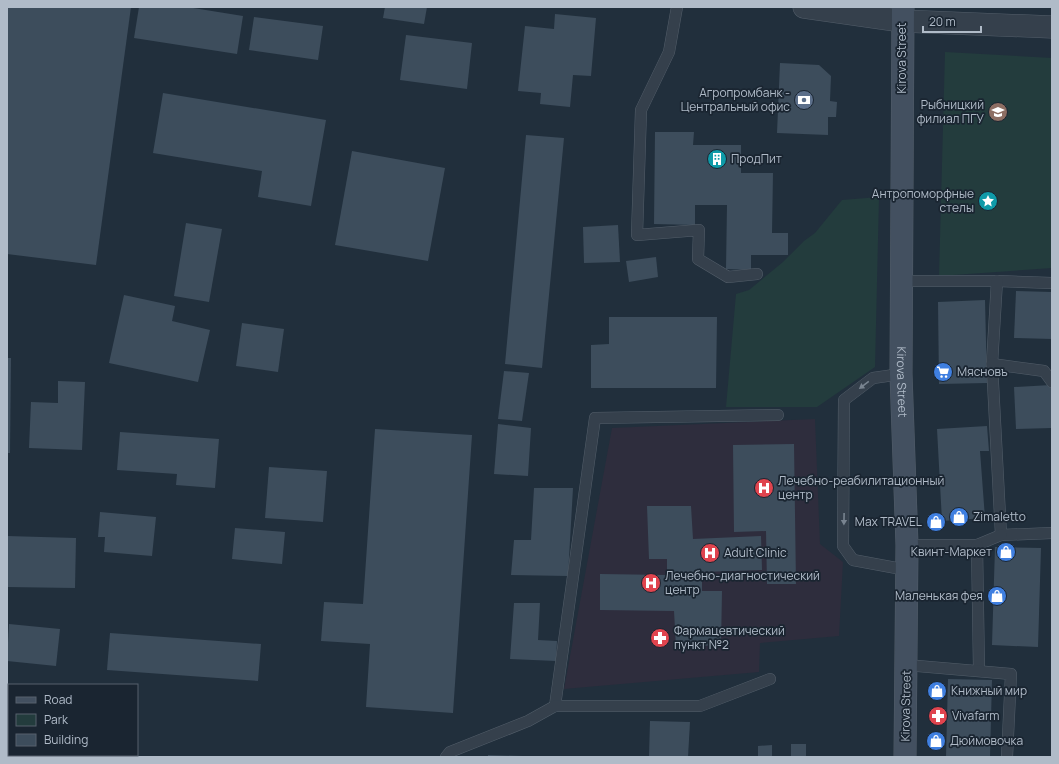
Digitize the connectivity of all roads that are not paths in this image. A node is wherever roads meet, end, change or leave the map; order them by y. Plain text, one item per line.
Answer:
1 (677, 7) edge
2 (804, 7) edge
3 (902, 14) edge
4 (1052, 27) edge
5 (756, 274) dead end
6 (902, 281) junction
7 (997, 281) junction
8 (1052, 283) edge
9 (992, 364) junction
10 (901, 374) junction
11 (1052, 382) edge
12 (778, 415) dead end
13 (1052, 533) edge
14 (1001, 534) junction
15 (907, 545) junction
16 (977, 545) junction
17 (907, 570) junction
18 (906, 665) junction
19 (979, 670) junction
20 (770, 679) dead end
21 (555, 706) junction
22 (446, 757) edge
23 (905, 757) edge
24 (1007, 757) edge

1 - 5 lane
2 - 3 street
3 - 4 street
3 - 6 main road, Kirova Street
6 - 7 lane
6 - 10 main road, Kirova Street
7 - 8 lane
7 - 9 lane
9 - 11 lane
9 - 14 lane
10 - 15 main road, Kirova Street
10 -> 17 lane
12 - 21 lane
13 - 14 lane
14 - 16 lane
15 - 16 lane
15 - 17 main road, Kirova Street
16 - 19 lane
17 - 18 main road, Kirova Street
18 - 19 lane
18 - 23 main road, Kirova Street
19 - 24 lane
20 - 21 lane
21 - 22 lane

